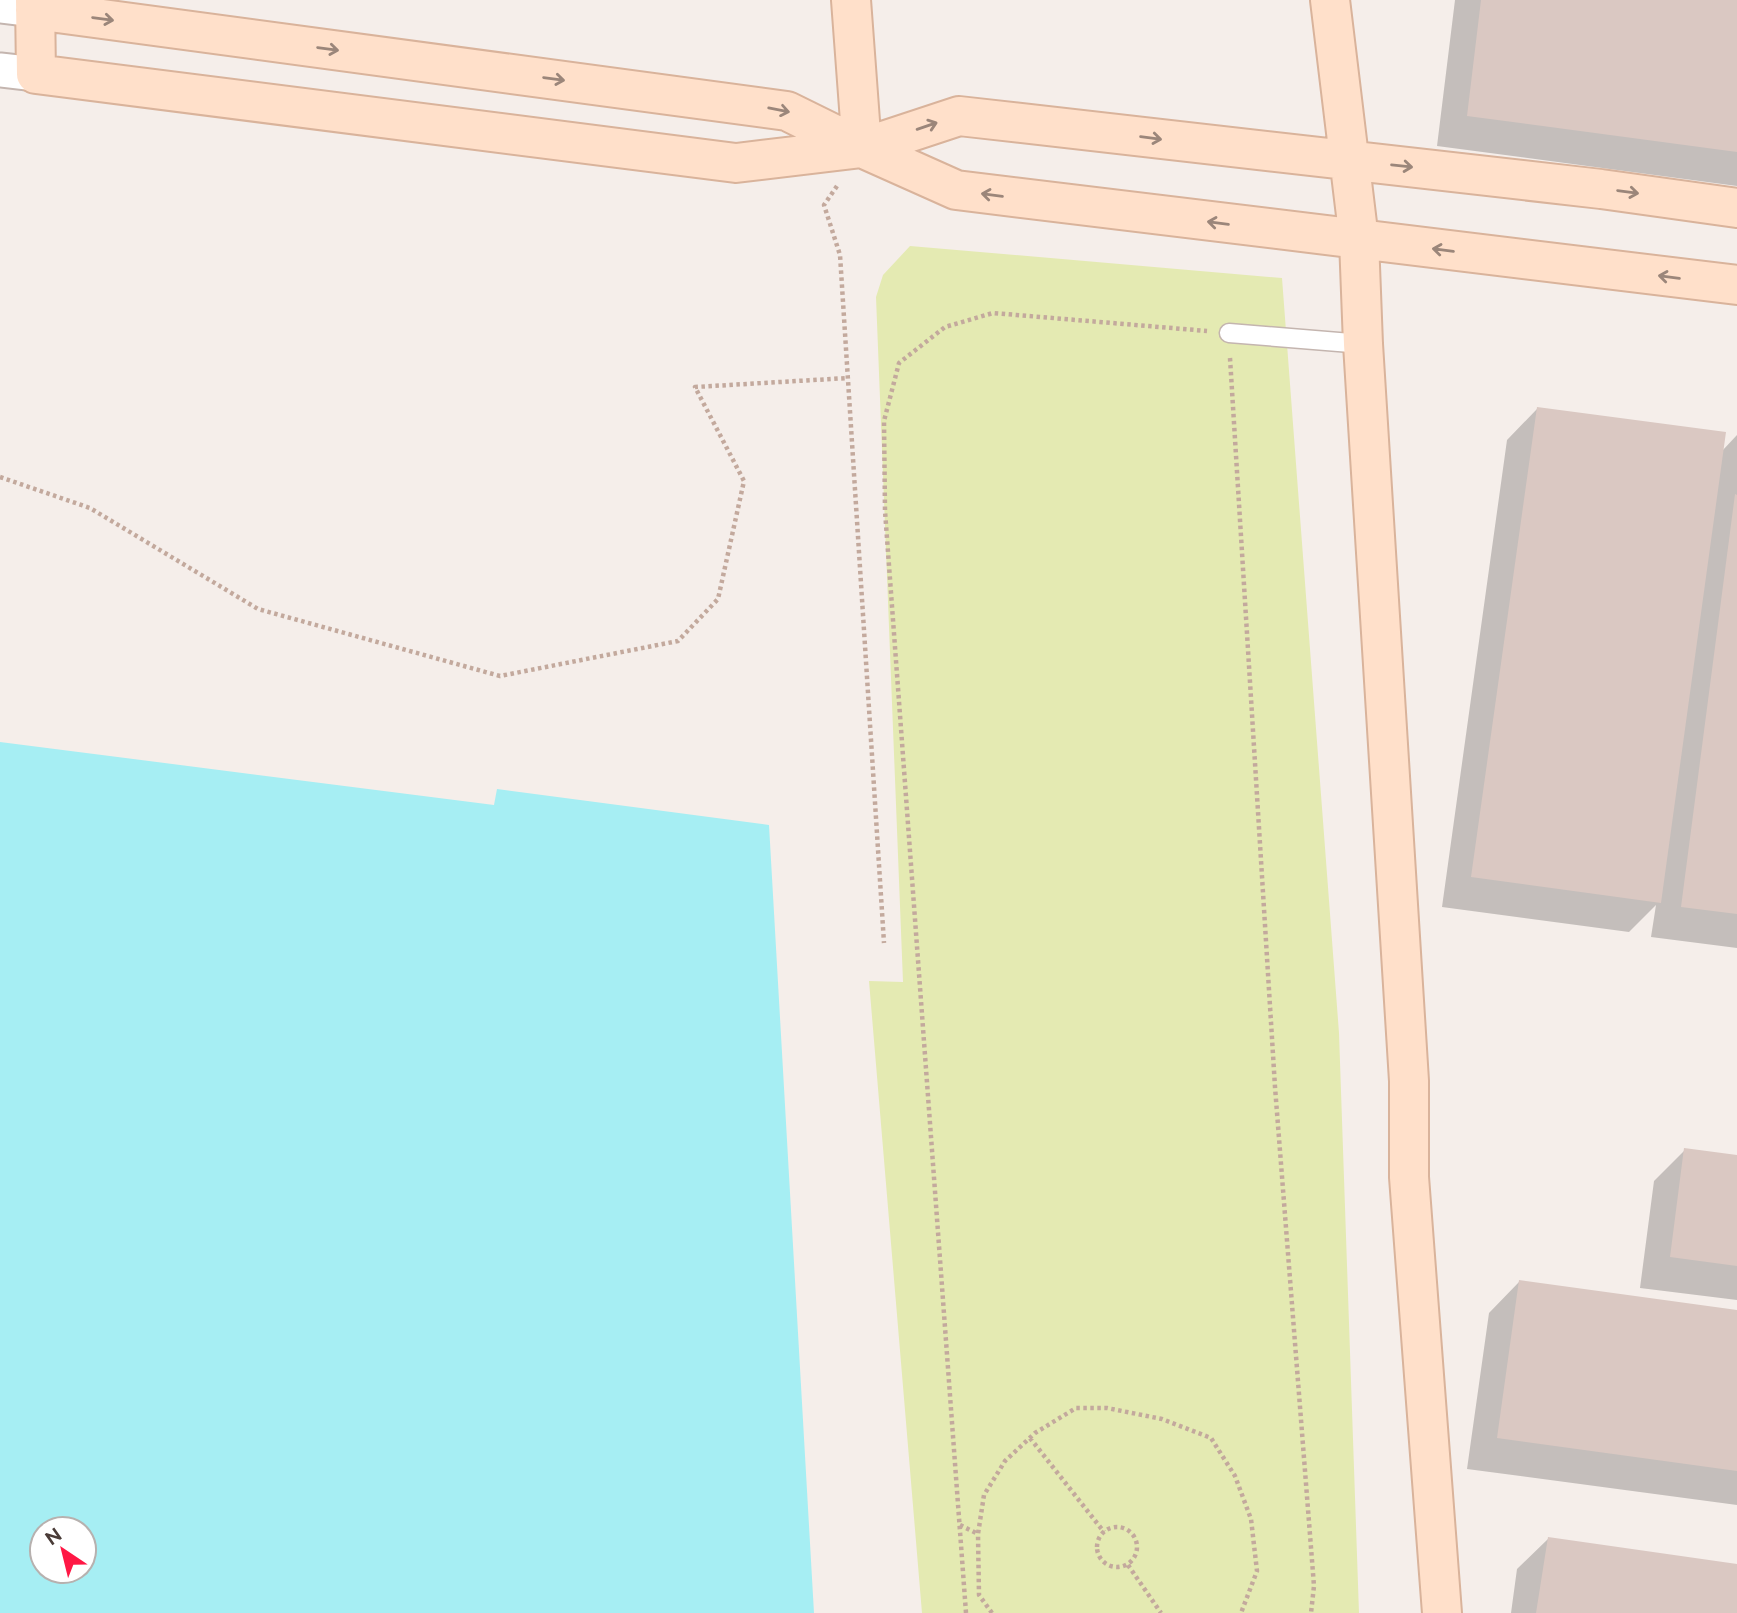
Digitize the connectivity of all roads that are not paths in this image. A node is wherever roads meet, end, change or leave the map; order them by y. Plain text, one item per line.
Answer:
1 (851, 0) edge
2 (1330, 0) edge
3 (23, 5) edge
4 (18, 72) edge
5 (862, 148) junction
6 (1350, 160) junction
7 (1737, 208) edge
8 (1359, 240) junction
9 (1737, 285) edge
10 (1229, 333) road end
11 (1363, 344) junction
12 (1442, 1613) edge

1 - 5 street
2 - 6 street
3 - 4 street
3 -> 5 street
4 - 5 street
5 -> 6 street
8 -> 5 street
6 -> 7 street
6 - 8 street
9 -> 8 street
8 - 11 street
10 - 11 lane
11 - 12 street

